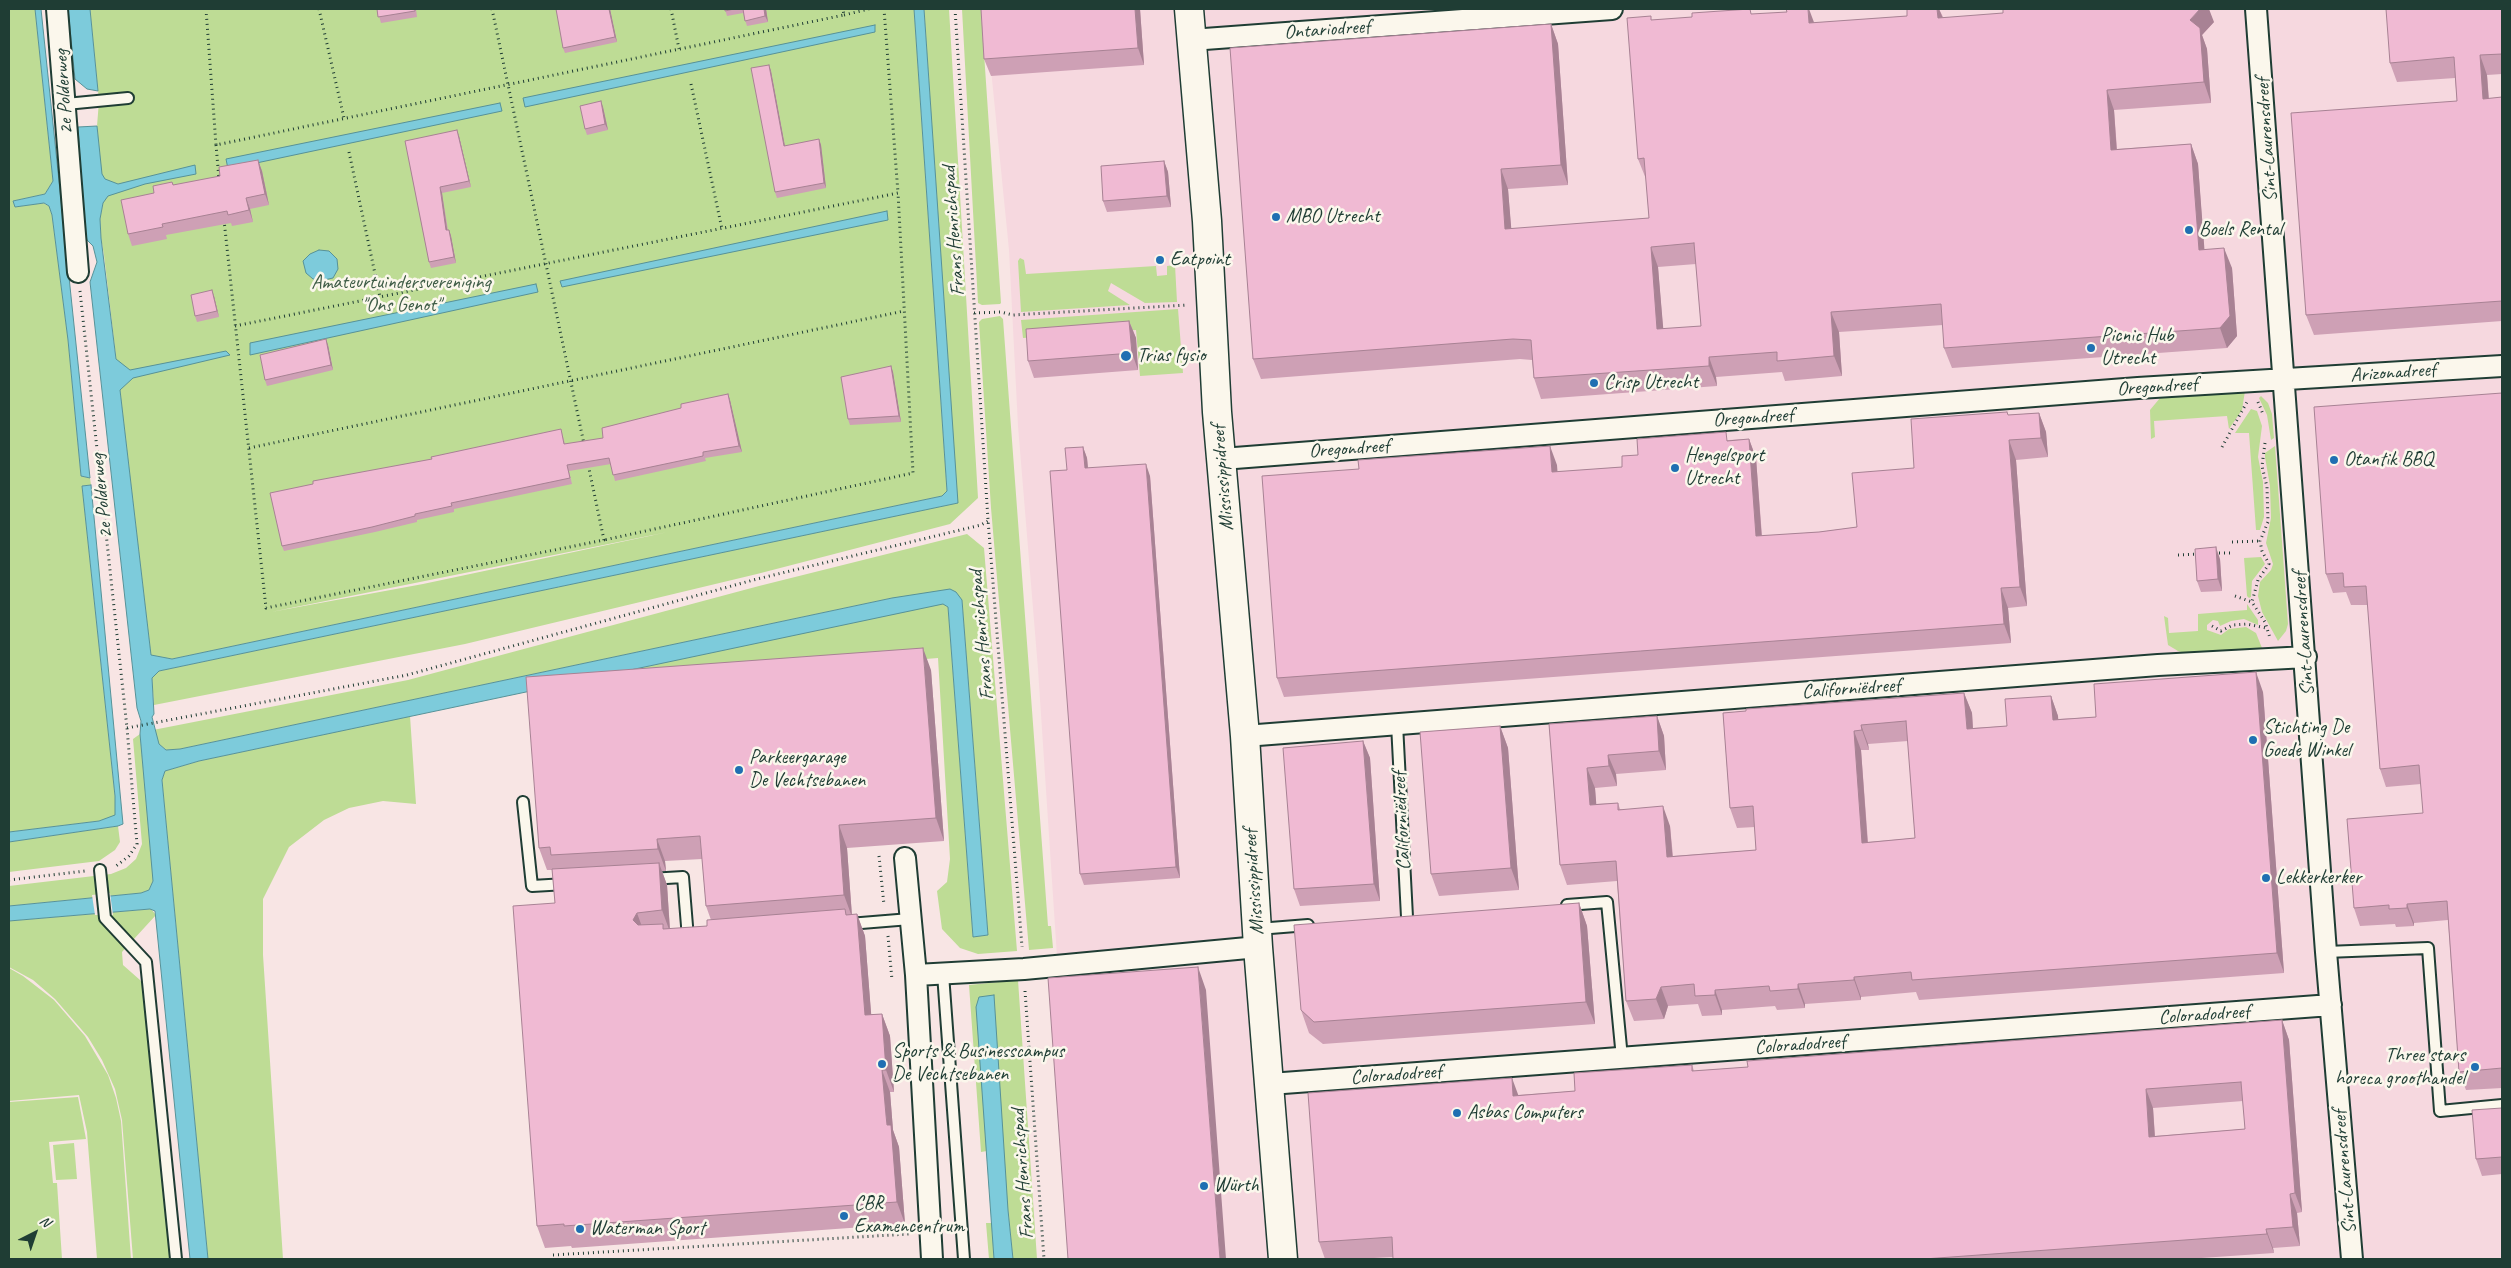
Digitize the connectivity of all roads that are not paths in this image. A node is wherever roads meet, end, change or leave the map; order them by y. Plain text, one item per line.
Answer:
1 (57, 9) edge
2 (1189, 9) edge
3 (1612, 9) edge
4 (2256, 9) edge
5 (1191, 40) junction
6 (128, 98) dead end
7 (66, 104) junction
8 (78, 272) road end
9 (2502, 366) edge
10 (2284, 380) junction
11 (1222, 459) junction
12 (2306, 658) junction
13 (1397, 724) junction
14 (1245, 736) junction
15 (523, 802) dead end
16 (905, 858) dead end
17 (100, 870) road end
18 (636, 880) edge
19 (579, 883) edge
20 (1559, 906) edge
21 (1406, 917) edge
22 (910, 919) junction
23 (1317, 924) edge
24 (837, 925) edge
25 (689, 938) edge
26 (1258, 938) junction
27 (2326, 952) junction
28 (943, 974) junction
29 (916, 976) junction
30 (2331, 1006) junction
31 (1622, 1058) junction
32 (1270, 1084) junction
33 (2502, 1105) edge
34 (176, 1259) edge
35 (932, 1259) edge
36 (964, 1259) edge
37 (1283, 1259) edge
38 (2352, 1259) edge

1 - 7 street, 2e Polderweg
2 - 5 street, Mississippidreef
3 - 5 street, Ontariodreef
4 - 10 street, Sint-Laurensdreef
5 - 11 street, Mississippidreef
6 - 7 lane
7 - 8 street, 2e Polderweg
9 - 10 street, Arizonadreef
10 - 11 street, Oregondreef
10 - 12 street, Sint-Laurensdreef
11 - 14 street, Mississippidreef
12 - 13 street, Californiëdreef
12 - 27 street, Sint-Laurensdreef
13 - 14 street, Californiëdreef
13 - 21 lane, Californiëdreef
14 - 26 street, Mississippidreef
15 - 19 lane
16 - 22 street
17 - 34 lane
18 - 25 lane
20 - 31 lane
22 - 24 lane
22 - 29 street
23 - 26 lane
26 - 28 street, Mississippidreef
26 - 32 street, Mississippidreef
27 - 30 street, Sint-Laurensdreef
27 - 33 lane
28 - 29 street, Mississippidreef
28 - 36 lane
29 - 35 street
30 - 31 street, Coloradodreef
30 - 38 street, Sint-Laurensdreef
31 - 32 street, Coloradodreef
32 - 37 street, Mississippidreef

